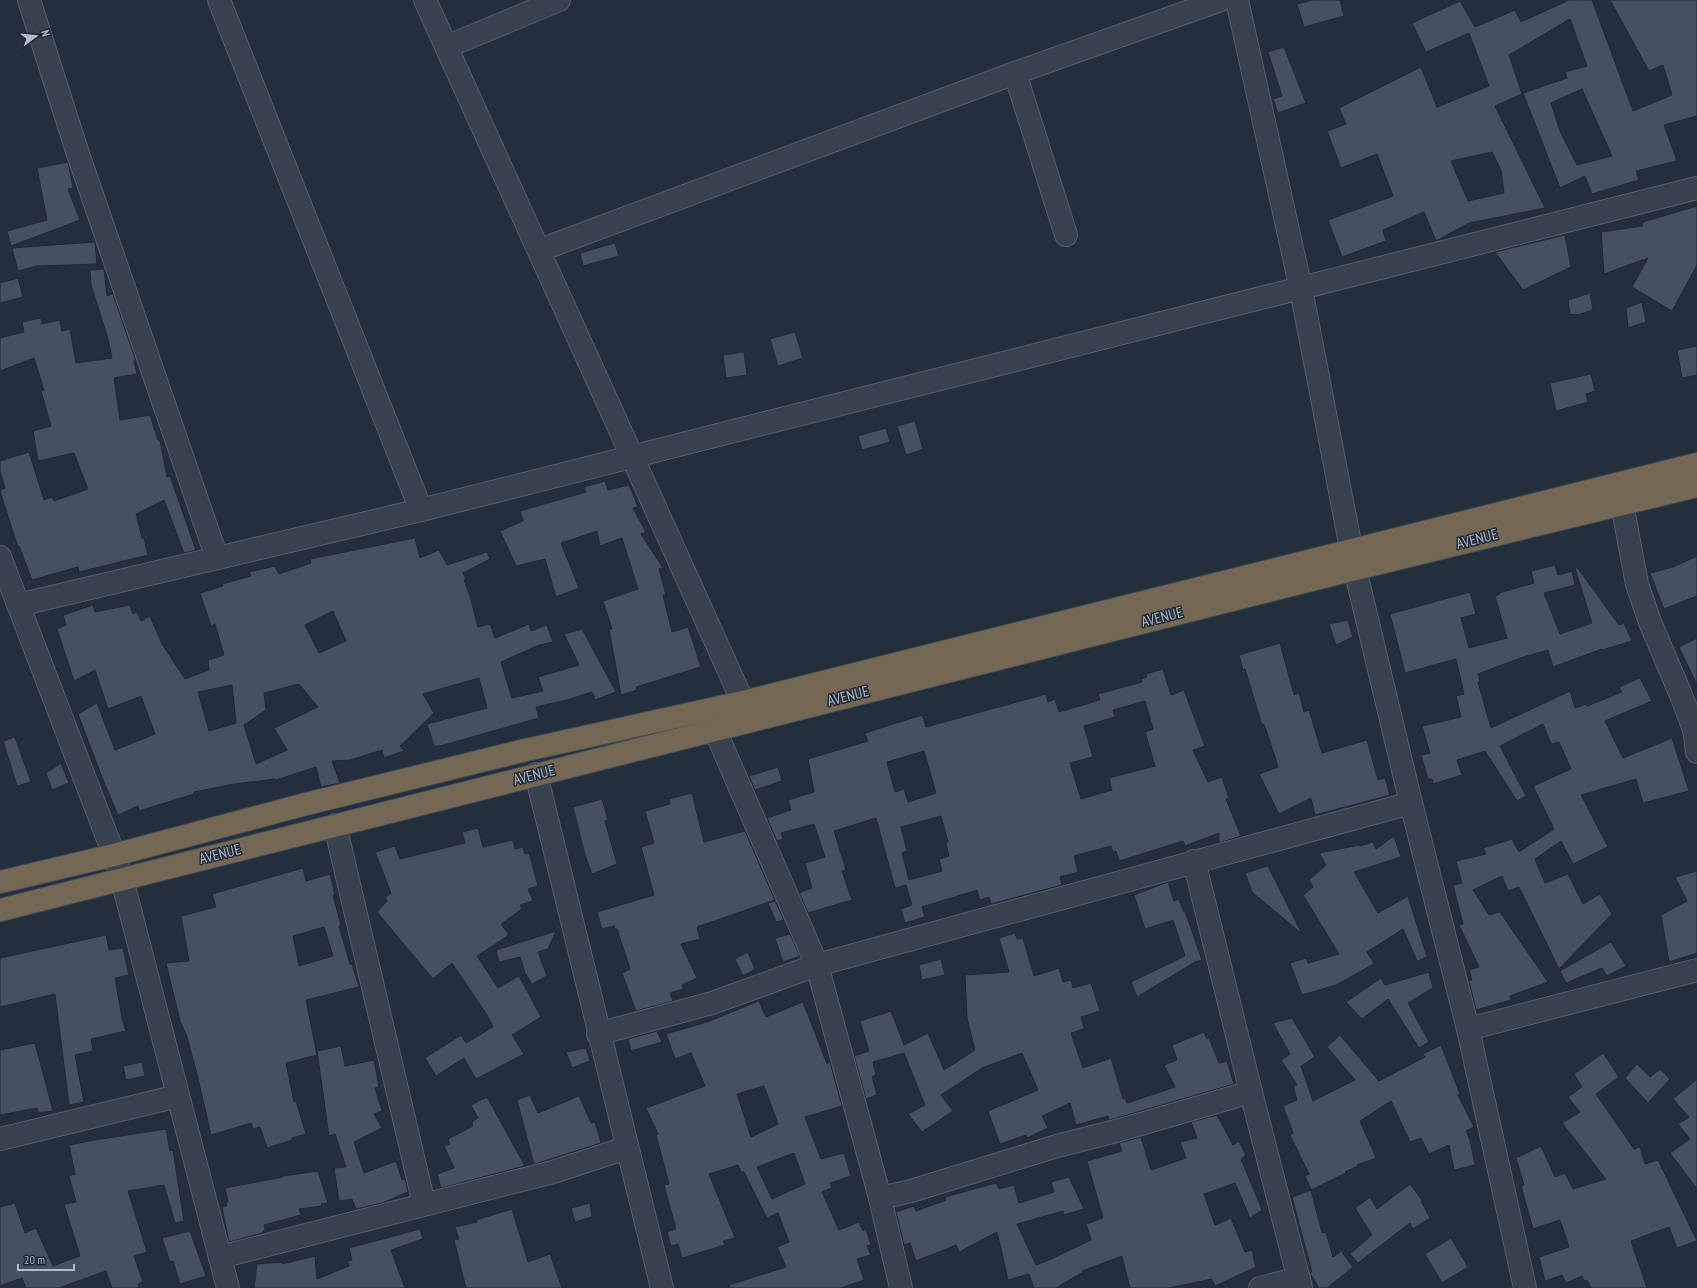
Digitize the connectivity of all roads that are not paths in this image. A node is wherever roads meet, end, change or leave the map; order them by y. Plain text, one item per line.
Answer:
1 (29, 0) edge
2 (219, 0) edge
3 (425, 0) edge
4 (560, 0) edge
5 (1221, 0) edge
6 (1237, 0) edge
7 (446, 47) junction
8 (1015, 73) junction
9 (1697, 188) edge
10 (1066, 235) dead end
11 (540, 250) junction
12 (1301, 289) junction
13 (632, 458) junction
14 (1697, 464) edge
15 (1697, 486) edge
16 (1622, 504) junction
17 (422, 510) junction
18 (0, 557) edge
19 (217, 558) junction
20 (1354, 560) junction
21 (18, 605) junction
22 (743, 702) junction
23 (715, 730) junction
24 (1697, 752) edge
25 (536, 774) junction
26 (1411, 803) junction
27 (335, 825) junction
28 (114, 855) junction
29 (1194, 862) junction
30 (122, 879) junction
31 (0, 882) edge
32 (0, 910) edge
33 (816, 965) junction
34 (1697, 970) edge
35 (1468, 1029) junction
36 (598, 1034) junction
37 (1251, 1092) junction
38 (178, 1096) junction
39 (0, 1139) edge
40 (626, 1148) junction
41 (880, 1198) junction
42 (424, 1204) junction
43 (220, 1257) junction
44 (1300, 1283) edge
45 (228, 1288) edge
46 (662, 1288) edge
47 (901, 1288) edge
48 (1260, 1288) edge
49 (1525, 1288) edge

1 - 19 street
2 - 17 street
3 - 7 street
4 - 7 street
5 - 8 street
6 - 12 street
7 - 11 street
8 - 10 street
8 - 11 street
9 - 12 street
11 - 13 street
12 - 13 street
12 - 20 street
13 - 17 street
13 - 22 street
14 - 20 highway
15 - 16 highway, AVENUE
16 - 20 highway, AVENUE
16 - 24 street
17 - 19 street
18 - 21 street
19 - 21 street
20 - 22 highway
20 - 23 highway, AVENUE
20 - 26 street
21 - 28 street
22 - 28 highway
23 - 25 highway, AVENUE
23 - 33 street
25 - 27 highway, AVENUE
25 - 36 street
26 - 29 street
26 - 35 street
27 - 30 highway, AVENUE
27 - 42 street
28 - 30 street
28 - 31 highway
29 - 33 street
29 - 37 street
30 - 32 highway, AVENUE
30 - 38 street
33 - 36 street
33 - 41 street
34 - 35 street
35 - 49 street
36 - 40 street
37 - 41 street
37 - 44 street
38 - 39 street
38 - 43 street
40 - 42 street
40 - 46 street
41 - 47 street
42 - 43 street
43 - 45 street
44 - 48 street

